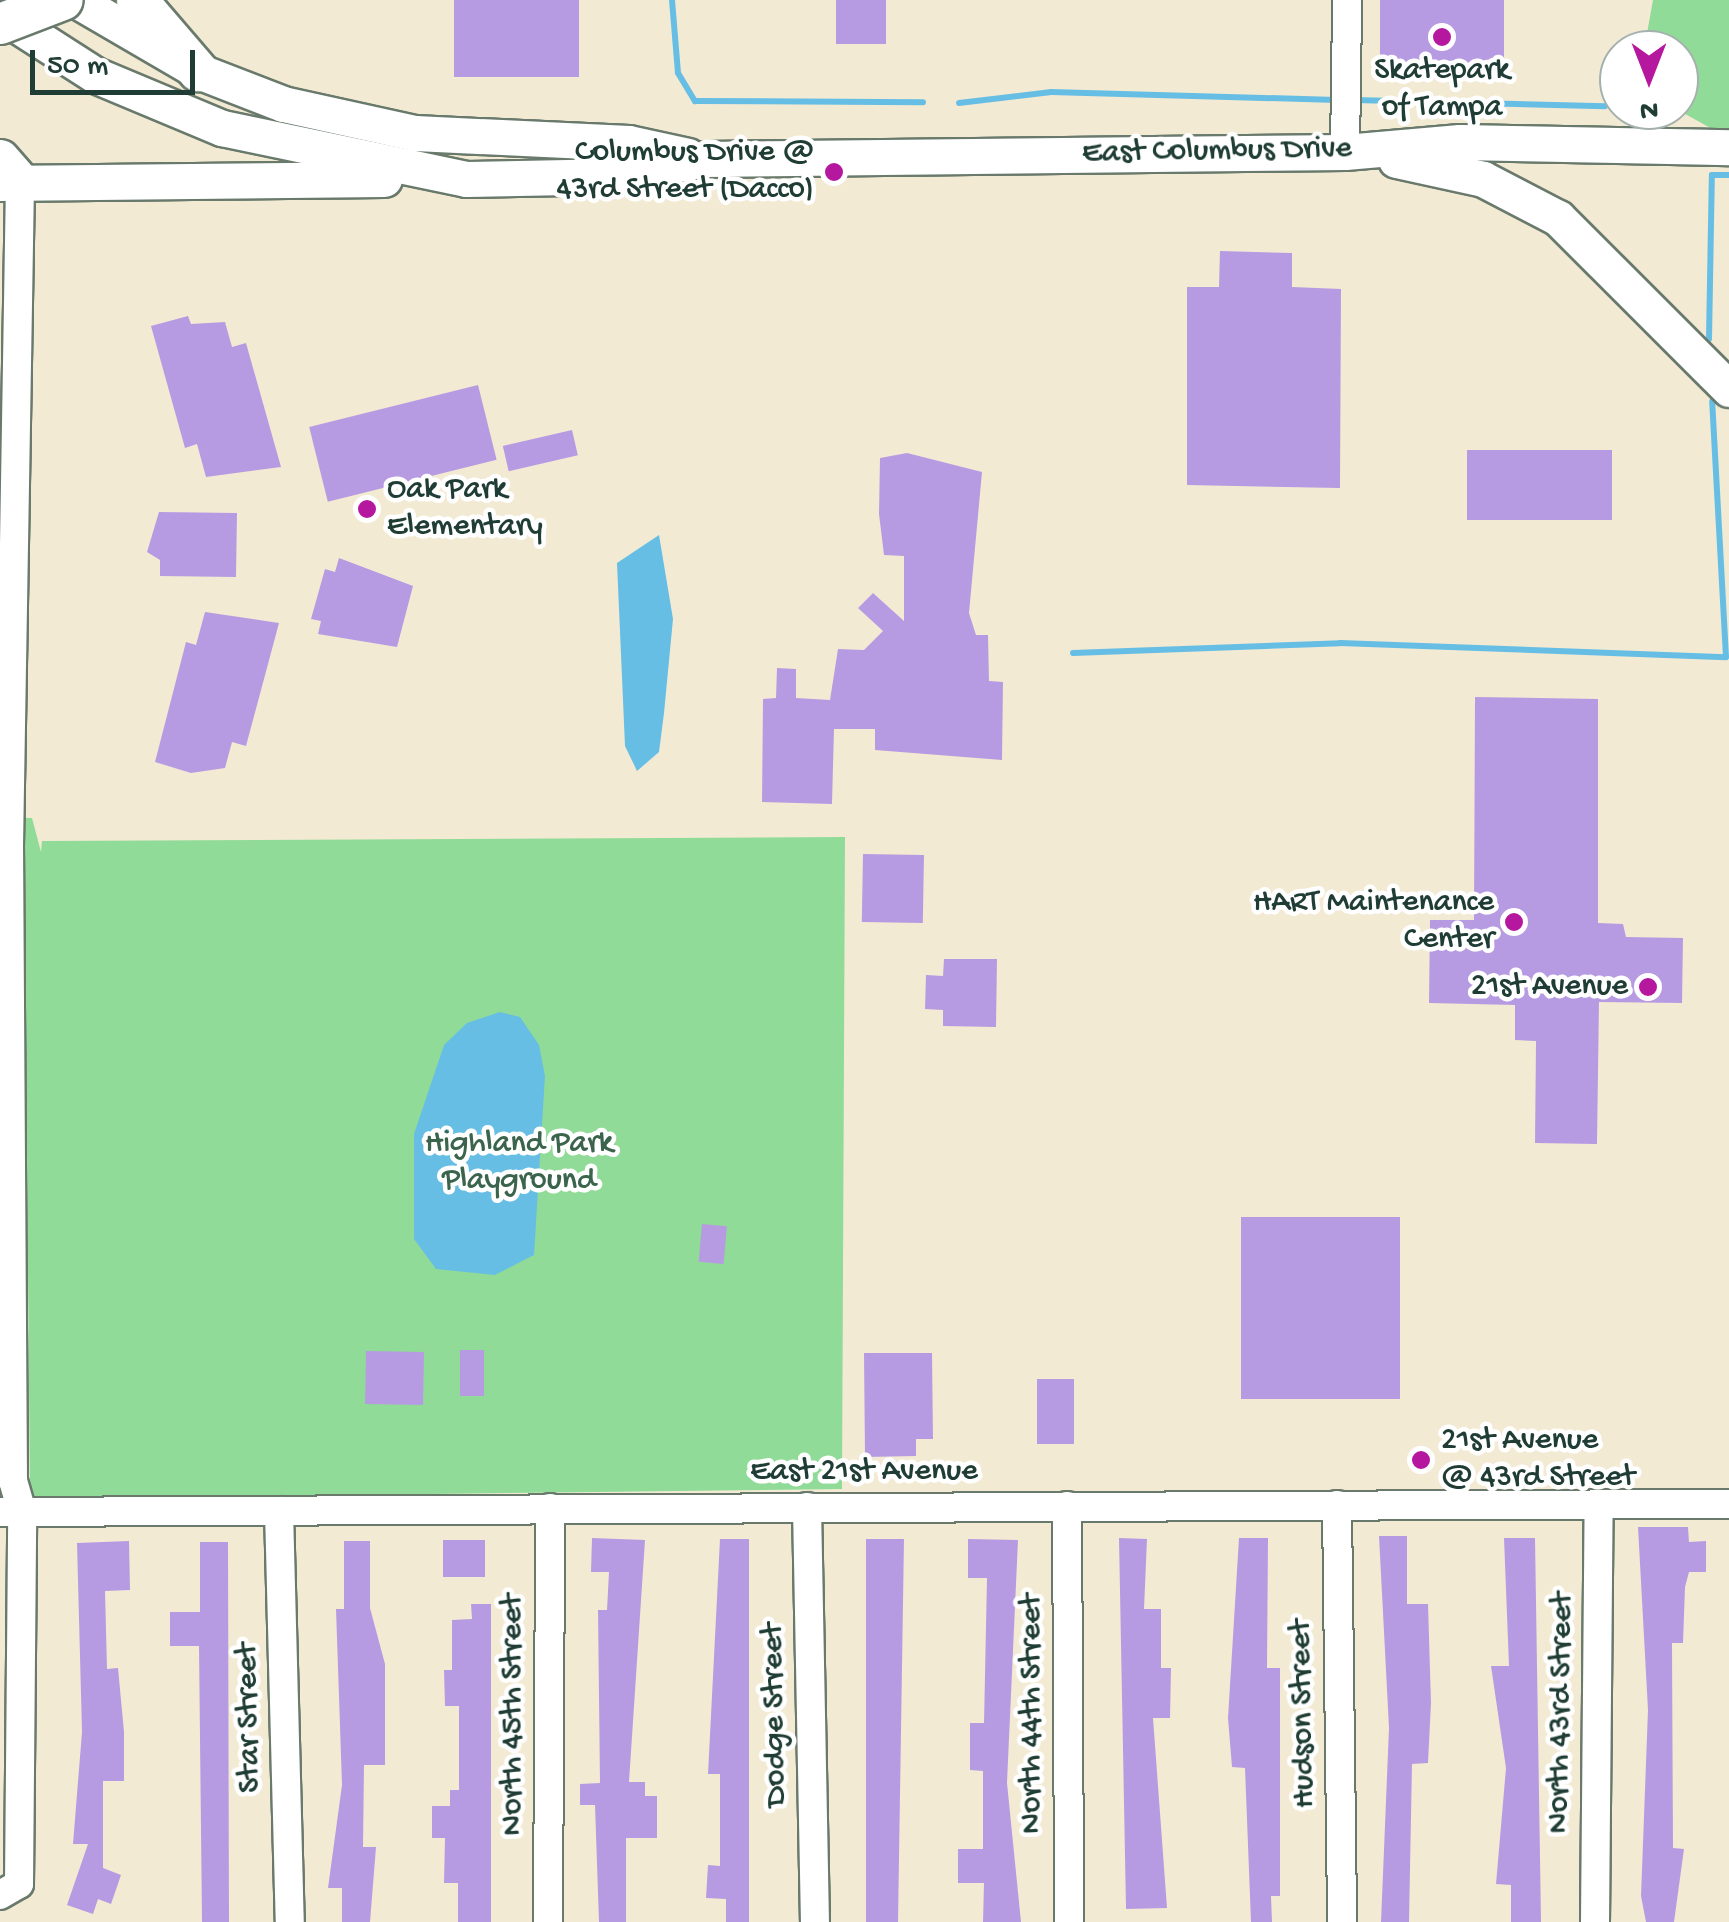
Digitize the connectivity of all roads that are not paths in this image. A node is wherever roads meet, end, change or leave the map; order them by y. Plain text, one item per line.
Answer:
1 (63, 0) edge
2 (76, 0) edge
3 (137, 0) edge
4 (1347, 0) edge
5 (0, 14) edge
6 (0, 24) edge
7 (198, 71) junction
8 (1560, 145) junction
9 (1729, 146) edge
10 (1346, 152) junction
11 (704, 159) junction
12 (7, 175) edge
13 (466, 178) junction
14 (1531, 200) junction
15 (1729, 389) edge
16 (6, 824) edge
17 (1599, 1504) junction
18 (1729, 1504) edge
19 (1337, 1505) junction
20 (1067, 1506) junction
21 (807, 1507) junction
22 (550, 1508) junction
23 (279, 1511) junction
24 (11, 1512) edge
25 (9, 1890) edge
26 (290, 1922) edge
27 (548, 1922) edge
28 (815, 1922) edge
29 (1070, 1922) edge
30 (1342, 1922) edge
31 (1595, 1922) edge

1 - 6 highway, bridge
2 - 7 main road, East Columbus Drive
3 - 7 highway
4 - 10 street
5 - 13 main road, East Columbus Drive
7 - 11 main road, East Columbus Drive
8 - 9 main road, East Columbus Drive
8 - 10 main road, East Columbus Drive
8 - 14 main road
10 - 11 main road, East Columbus Drive
10 - 14 main road
11 - 13 main road, East Columbus Drive
12 - 13 main road
12 - 16 street
14 - 15 main road
16 - 24 street
17 - 18 street, East 21st Avenue
17 - 19 street, East 21st Avenue
17 - 31 street, North 43rd Street
19 - 20 street, East 21st Avenue
19 - 30 street, Hudson Street
20 - 21 street, East 21st Avenue
20 - 29 street, North 44th Street
21 - 22 street, East 21st Avenue
21 - 28 street, Dodge Street
22 - 23 street, East 21st Avenue
22 - 27 street, North 45th Street
23 - 24 street, East 21st Avenue
23 - 26 street, Star Street
24 - 25 street

